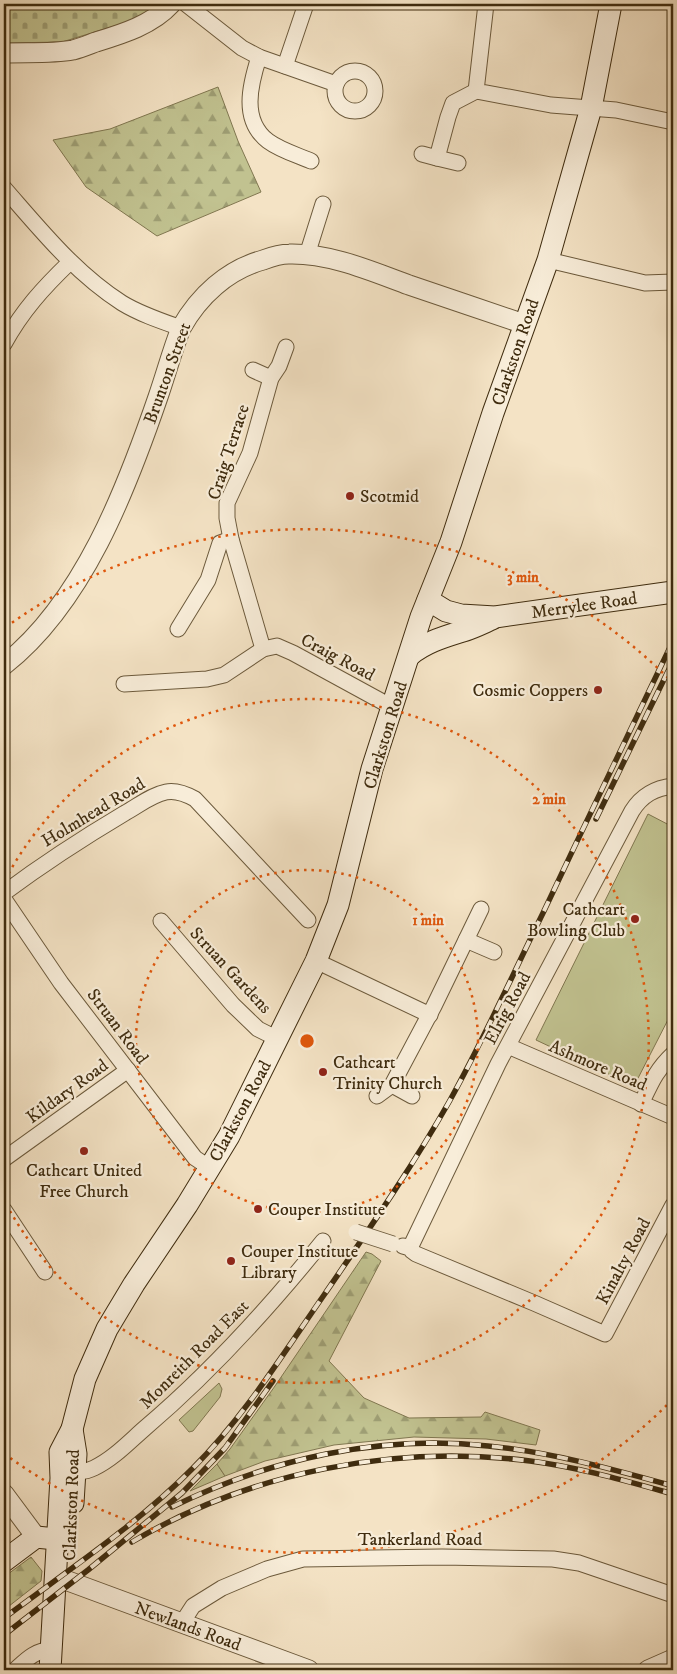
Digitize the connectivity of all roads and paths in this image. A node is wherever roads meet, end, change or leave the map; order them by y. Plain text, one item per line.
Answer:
1 (170, 4) edge
2 (186, 4) edge
3 (306, 4) edge
4 (486, 4) edge
5 (611, 4) edge
6 (4, 53) edge
7 (259, 57) junction
8 (285, 66) junction
9 (336, 84) dead end
10 (476, 91) junction
11 (591, 108) junction
12 (673, 122) edge
13 (422, 154) dead end
14 (437, 158) junction
15 (311, 161) dead end
16 (458, 163) dead end
17 (4, 188) edge
18 (323, 204) dead end
19 (307, 255) junction
20 (548, 260) junction
21 (70, 262) junction
22 (673, 282) edge
23 (524, 324) junction
24 (181, 328) junction
25 (4, 344) edge
26 (286, 348) dead end
27 (253, 370) dead end
28 (271, 378) junction
29 (231, 539) junction
30 (673, 592) edge
31 (424, 609) junction
32 (487, 621) junction
33 (178, 629) dead end
34 (263, 649) junction
35 (410, 655) junction
36 (4, 665) edge
37 (124, 684) dead end
38 (392, 707) junction
39 (673, 786) edge
40 (4, 893) edge
41 (4, 899) edge
42 (481, 910) dead end
43 (308, 920) dead end
44 (161, 921) dead end
45 (466, 940) junction
46 (494, 952) dead end
47 (316, 961) junction
48 (430, 1015) junction
49 (278, 1039) junction
50 (508, 1046) junction
51 (673, 1054) edge
52 (128, 1070) junction
53 (392, 1085) junction
54 (377, 1096) dead end
55 (412, 1096) dead end
56 (641, 1104) junction
57 (673, 1117) edge
58 (4, 1159) edge
59 (210, 1168) junction
60 (673, 1205) edge
61 (4, 1210) edge
62 (356, 1232) dead end
63 (323, 1241) dead end
64 (410, 1248) junction
65 (45, 1272) dead end
66 (72, 1429) junction
67 (76, 1471) junction
68 (4, 1494) edge
69 (46, 1538) junction
70 (4, 1561) edge
71 (68, 1581) junction
72 (673, 1595) edge
73 (182, 1623) junction
74 (51, 1660) edge
75 (673, 1660) edge
76 (15, 1670) edge
77 (63, 1670) edge
78 (309, 1670) edge
79 (648, 1670) edge

1 - 6 street
2 - 7 street
3 - 8 street
4 - 10 street
5 - 11 main road, Clarkston Road
7 - 8 street
7 - 15 street
8 - 9 street
10 - 11 street
10 - 14 street
11 - 12 street
11 - 20 main road, Clarkston Road
13 - 14 street
14 - 16 street
17 - 21 street
18 - 19 street
19 - 23 street, Brunton Street
19 - 24 street, Brunton Street
20 - 22 street
20 - 23 main road, Clarkston Road
21 - 24 street
21 - 25 street
23 - 31 main road, Clarkston Road
24 - 36 street, Brunton Street
26 - 28 street, Craig Terrace
27 - 28 street
28 - 29 street, Craig Terrace
29 - 33 street
29 - 34 street, Craig Terrace
30 - 32 main road, Merrylee Road
31 - 32 main road, Merrylee Road
31 - 35 main road, Clarkston Road
32 - 35 main road, Merrylee Road
34 - 37 street
34 - 38 street, Craig Road
35 - 38 main road, Clarkston Road
38 - 47 main road, Clarkston Road
39 - 50 street, Elrig Road
40 - 43 street, Holmhead Road
41 - 52 street, Struan Road
42 - 45 street
44 - 49 street, Struan Gardens
45 - 46 street
45 - 48 street
47 - 48 street
47 - 49 main road, Clarkston Road
48 - 53 street
49 - 59 main road, Clarkston Road
50 - 56 street, Ashmore Road
50 - 64 street, Elrig Road
51 - 56 street
52 - 58 street, Kildary Road
52 - 59 street, Struan Road
53 - 54 street
53 - 55 street
56 - 57 street, Ashmore Road
59 - 66 main road, Clarkston Road
60 - 64 street, Kinalty Road
61 - 65 street
62 - 64 street, bridge
63 - 67 street, Monreith Road East
66 - 67 main road, Clarkston Road
66 - 69 main road, Clarkston Road
67 - 71 main road, Clarkston Road
68 - 69 street
69 - 70 main road
69 - 71 main road, Clarkston Road
69 - 74 main road, Clarkston Road
71 - 73 street, Newlands Road
71 - 77 main road, Clarkston Road
72 - 73 street, Tankerland Road
73 - 78 street, Newlands Road
74 - 76 street
75 - 79 street

